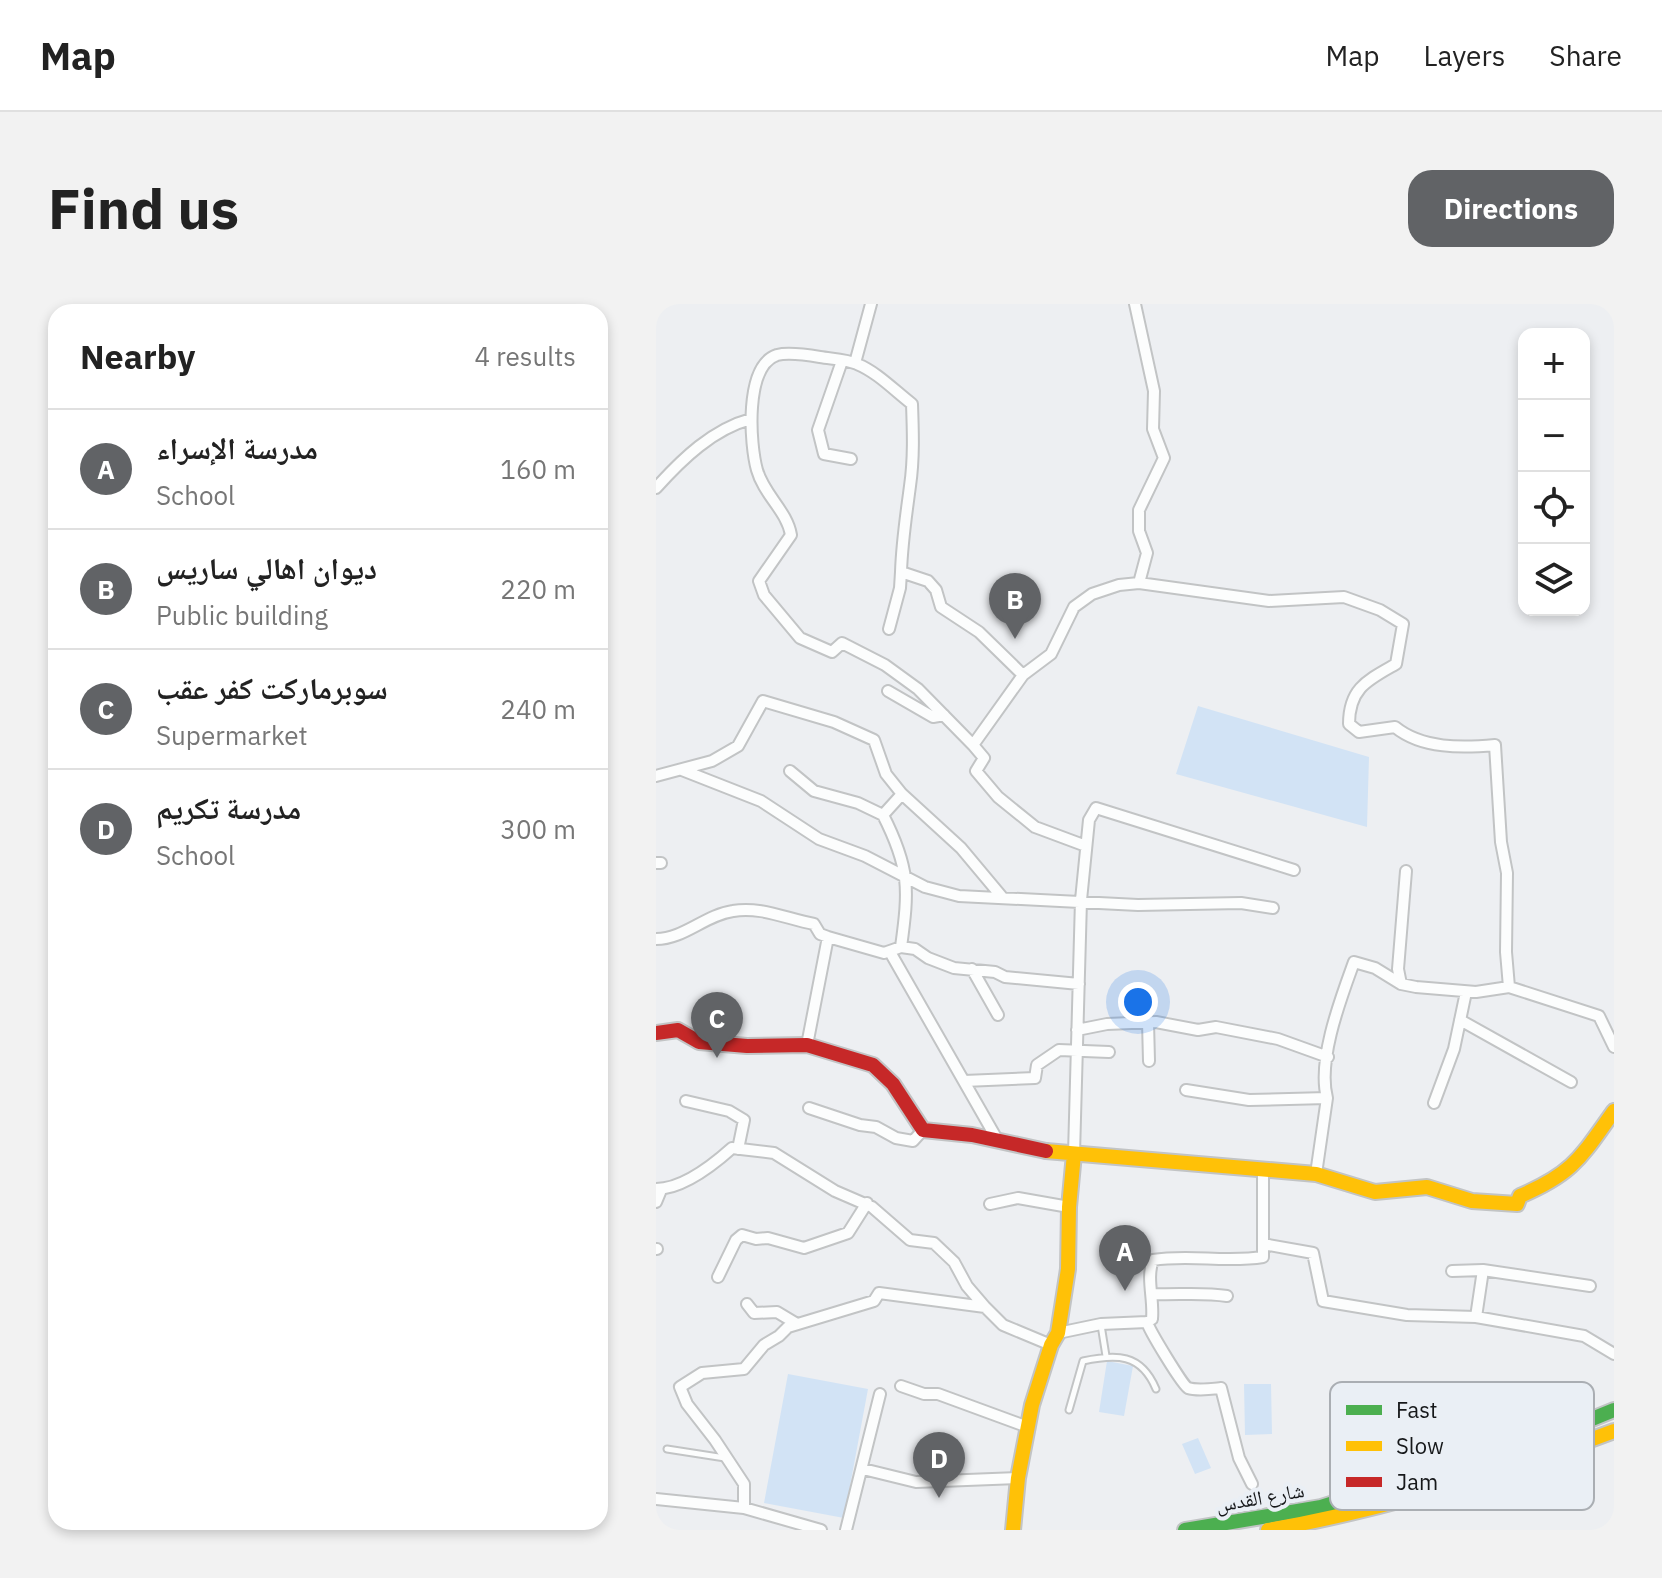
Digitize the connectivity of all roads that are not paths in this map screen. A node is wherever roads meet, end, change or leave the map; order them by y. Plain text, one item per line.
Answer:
1 (871, 304) edge
2 (1135, 304) edge
3 (842, 361) junction
4 (855, 363) junction
5 (751, 419) junction
6 (851, 459) dead end
7 (656, 488) edge
8 (901, 572) junction
9 (1139, 583) junction
10 (889, 629) dead end
11 (1023, 675) junction
12 (888, 691) dead end
13 (944, 715) junction
14 (973, 745) junction
15 (682, 770) junction
16 (790, 771) dead end
17 (656, 776) edge
18 (902, 794) junction
19 (883, 815) junction
20 (1086, 846) junction
21 (1294, 870) dead end
22 (1406, 871) dead end
23 (907, 875) junction
24 (1002, 897) junction
25 (1081, 900) junction
26 (1273, 908) dead end
27 (828, 937) junction
28 (656, 939) edge
29 (901, 947) junction
30 (890, 952) junction
31 (972, 969) junction
32 (1079, 984) junction
33 (1401, 984) junction
34 (1509, 987) junction
35 (1466, 992) junction
36 (998, 1015) dead end
37 (1460, 1020) junction
38 (1148, 1022) junction
39 (1077, 1030) junction
40 (656, 1033) edge
41 (807, 1045) junction
42 (1614, 1047) edge
43 (1079, 1051) junction
44 (1109, 1052) dead end
45 (1328, 1057) junction
46 (1149, 1061) dead end
47 (964, 1081) junction
48 (1571, 1082) dead end
49 (1186, 1090) dead end
50 (1327, 1098) junction
51 (686, 1101) dead end
52 (1434, 1103) dead end
53 (809, 1108) dead end
54 (1614, 1111) edge
55 (923, 1130) junction
56 (998, 1141) junction
57 (738, 1149) junction
58 (1074, 1154) junction
59 (1263, 1170) junction
60 (1316, 1174) junction
61 (658, 1189) edge
62 (656, 1202) edge
63 (867, 1203) junction
64 (990, 1204) dead end
65 (1069, 1207) junction
66 (1263, 1244) junction
67 (1483, 1270) junction
68 (1452, 1271) dead end
69 (718, 1277) dead end
70 (1590, 1286) dead end
71 (1153, 1294) junction
72 (1227, 1296) dead end
73 (747, 1304) dead end
74 (985, 1307) junction
75 (1476, 1317) junction
76 (1147, 1322) junction
77 (797, 1324) junction
78 (1101, 1324) junction
79 (1054, 1339) junction
80 (1614, 1354) edge
81 (1106, 1356) junction
82 (901, 1386) dead end
83 (1156, 1389) dead end
84 (880, 1394) dead end
85 (1069, 1410) dead end
86 (1614, 1410) edge
87 (1594, 1418) edge
88 (1028, 1427) junction
89 (1614, 1431) edge
90 (1594, 1439) edge
91 (667, 1449) dead end
92 (726, 1458) junction
93 (863, 1469) junction
94 (1018, 1478) junction
95 (1252, 1484) dead end
96 (656, 1499) edge
97 (1330, 1504) edge
98 (744, 1508) junction
99 (1371, 1510) edge
100 (821, 1530) edge
101 (846, 1530) edge
102 (1013, 1530) edge
103 (1185, 1530) edge
104 (1268, 1530) edge

1 - 4 street
2 - 9 street
3 - 4 street
3 - 5 street
3 - 6 street
4 - 8 street
5 - 7 street
5 - 13 street
8 - 10 street
8 - 11 street
9 - 11 street
9 - 34 street
11 - 14 street
12 - 13 street
13 - 14 street
14 - 20 street
15 - 17 street
15 - 18 street
15 - 23 street
16 - 19 street
18 - 19 street
18 - 24 street
19 - 23 street
20 - 21 street
20 - 25 street
22 - 33 street
23 - 24 street
23 - 29 street
24 - 25 street
25 - 26 street
25 - 32 street
27 - 28 street
27 - 30 street
27 - 41 street
29 - 30 street
29 - 31 street
30 - 47 street
31 - 32 street
31 - 36 street
32 - 39 street
33 - 35 street
33 - 45 street
34 - 35 street
34 - 42 street
35 - 37 street
37 - 48 street
37 - 52 street
38 - 39 street
38 - 45 street
38 - 46 street
39 - 43 street
40 - 41 street
41 - 55 street
43 - 44 street
43 - 47 street
43 - 58 street
45 - 50 street
47 - 56 street
49 - 50 street
50 - 60 street
51 - 57 street
53 - 55 street
54 - 60 street
55 - 56 street
56 - 58 street
57 - 61 street
57 - 63 street
58 - 59 street
58 - 65 street
59 - 60 street
59 - 66 street
61 - 62 street
63 - 69 street
63 - 74 street
64 - 65 street
65 - 79 street
66 - 71 street
66 - 75 street
67 - 68 street
67 - 70 street
67 - 75 street
71 - 72 street
71 - 76 street
73 - 77 street
74 - 77 street
74 - 79 street
75 - 80 street
76 - 78 street
76 - 95 street
77 - 92 street
78 - 79 street
78 - 81 lane
79 - 88 street
81 - 83 lane
81 - 85 lane
82 - 88 street
84 - 93 street
86 - 87 street, شارع القدس
88 - 94 street
89 - 90 street, شارع القدس
91 - 92 lane
92 - 98 street
93 - 94 street
93 - 101 street
94 - 102 street
96 - 98 street
97 - 103 street, شارع القدس
98 - 100 street
99 - 104 street, شارع القدس

